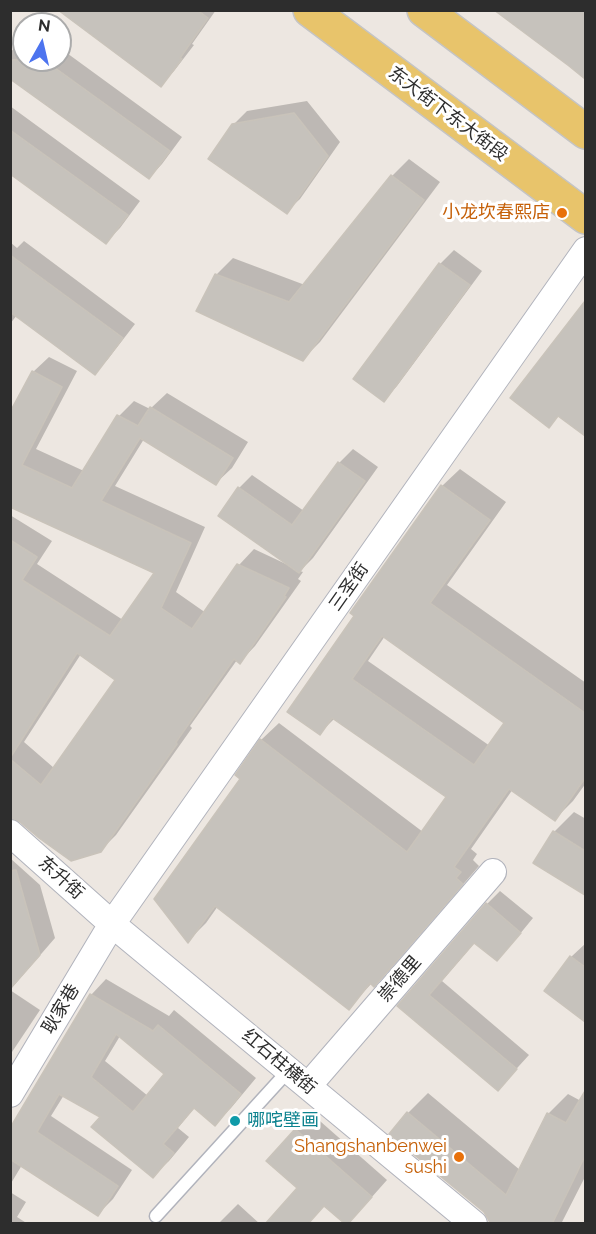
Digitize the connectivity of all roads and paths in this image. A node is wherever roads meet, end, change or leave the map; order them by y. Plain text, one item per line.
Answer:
1 (310, 10) edge
2 (424, 10) edge
3 (585, 132) edge
4 (585, 217) edge
5 (585, 250) edge
6 (10, 833) edge
7 (493, 872) dead end
8 (112, 924) junction
9 (299, 1078) junction
10 (10, 1094) edge
11 (156, 1216) dead end
12 (474, 1224) edge

1 - 4 main road, 东大街下东大街段
2 - 3 main road
5 - 8 street, 三圣街
6 - 8 street, 东升街
7 - 9 street, 崇德里
8 - 9 street, 红石柱横街
8 - 10 street, 耿家巷
9 - 11 lane
9 - 12 street, 红石柱横街

